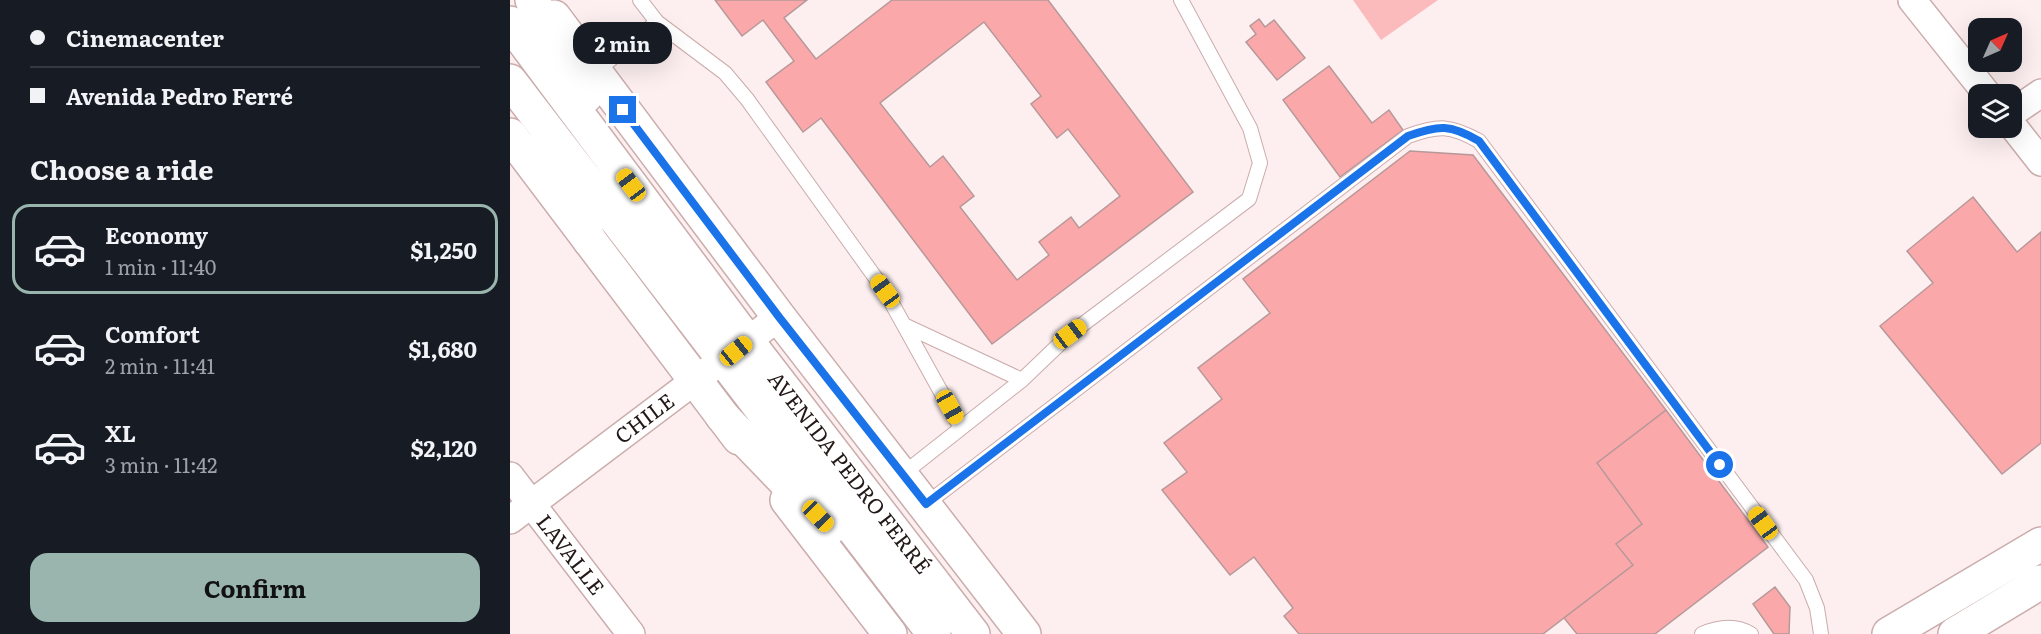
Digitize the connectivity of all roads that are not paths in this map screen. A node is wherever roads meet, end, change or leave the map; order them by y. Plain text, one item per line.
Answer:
1 (532, 0) edge
2 (542, 0) edge
3 (640, 0) edge
4 (1181, 0) edge
5 (1912, 0) edge
6 (657, 22) junction
7 (510, 23) edge
8 (595, 72) junction
9 (510, 81) edge
10 (1979, 84) edge
11 (2041, 93) edge
12 (510, 98) edge
13 (2022, 106) edge
14 (510, 135) edge
15 (2022, 138) edge
16 (2041, 162) edge
17 (672, 239) junction
18 (590, 241) junction
19 (779, 317) junction
20 (904, 325) junction
21 (736, 351) junction
22 (697, 380) junction
23 (1022, 380) junction
24 (722, 416) junction
25 (961, 428) junction
26 (903, 474) junction
27 (510, 476) edge
28 (926, 504) junction
29 (521, 512) edge
30 (2041, 544) edge
31 (2041, 582) edge
32 (927, 624) edge
33 (631, 634) edge
34 (890, 634) edge
35 (973, 634) edge
36 (1024, 634) edge
37 (1702, 634) edge
38 (1751, 634) edge
39 (1821, 634) edge
40 (1889, 634) edge
41 (1955, 634) edge

1 - 17 main road
2 - 8 main road, AVENIDA PEDRO FERRÉ
3 - 6 lane
4 - 23 lane
5 - 10 street
6 - 8 lane
6 - 20 lane
7 - 17 main road, AVENIDA PEDRO FERRÉ
8 - 19 main road, AVENIDA PEDRO FERRÉ
9 - 21 main road, AVENIDA PEDRO FERRÉ
11 - 13 street
12 - 18 main road
14 - 18 main road
15 - 16 street
17 - 21 main road, AVENIDA PEDRO FERRÉ
18 - 22 main road
19 - 21 street, CHILE
19 - 26 main road, AVENIDA PEDRO FERRÉ
20 - 23 lane
20 - 25 lane
21 - 22 street, CHILE
21 - 32 main road, AVENIDA PEDRO FERRÉ
21 - 35 main road, AVENIDA PEDRO FERRÉ
22 - 24 main road
22 - 29 street, CHILE
23 - 25 lane
24 - 32 main road
24 - 34 main road
25 - 26 lane
26 - 28 main road, AVENIDA PEDRO FERRÉ
27 - 29 street, LAVALLE
28 - 36 main road, AVENIDA PEDRO FERRÉ
28 - 39 lane
29 - 33 street, LAVALLE
30 - 40 main road
31 - 41 main road
37 - 38 lane

